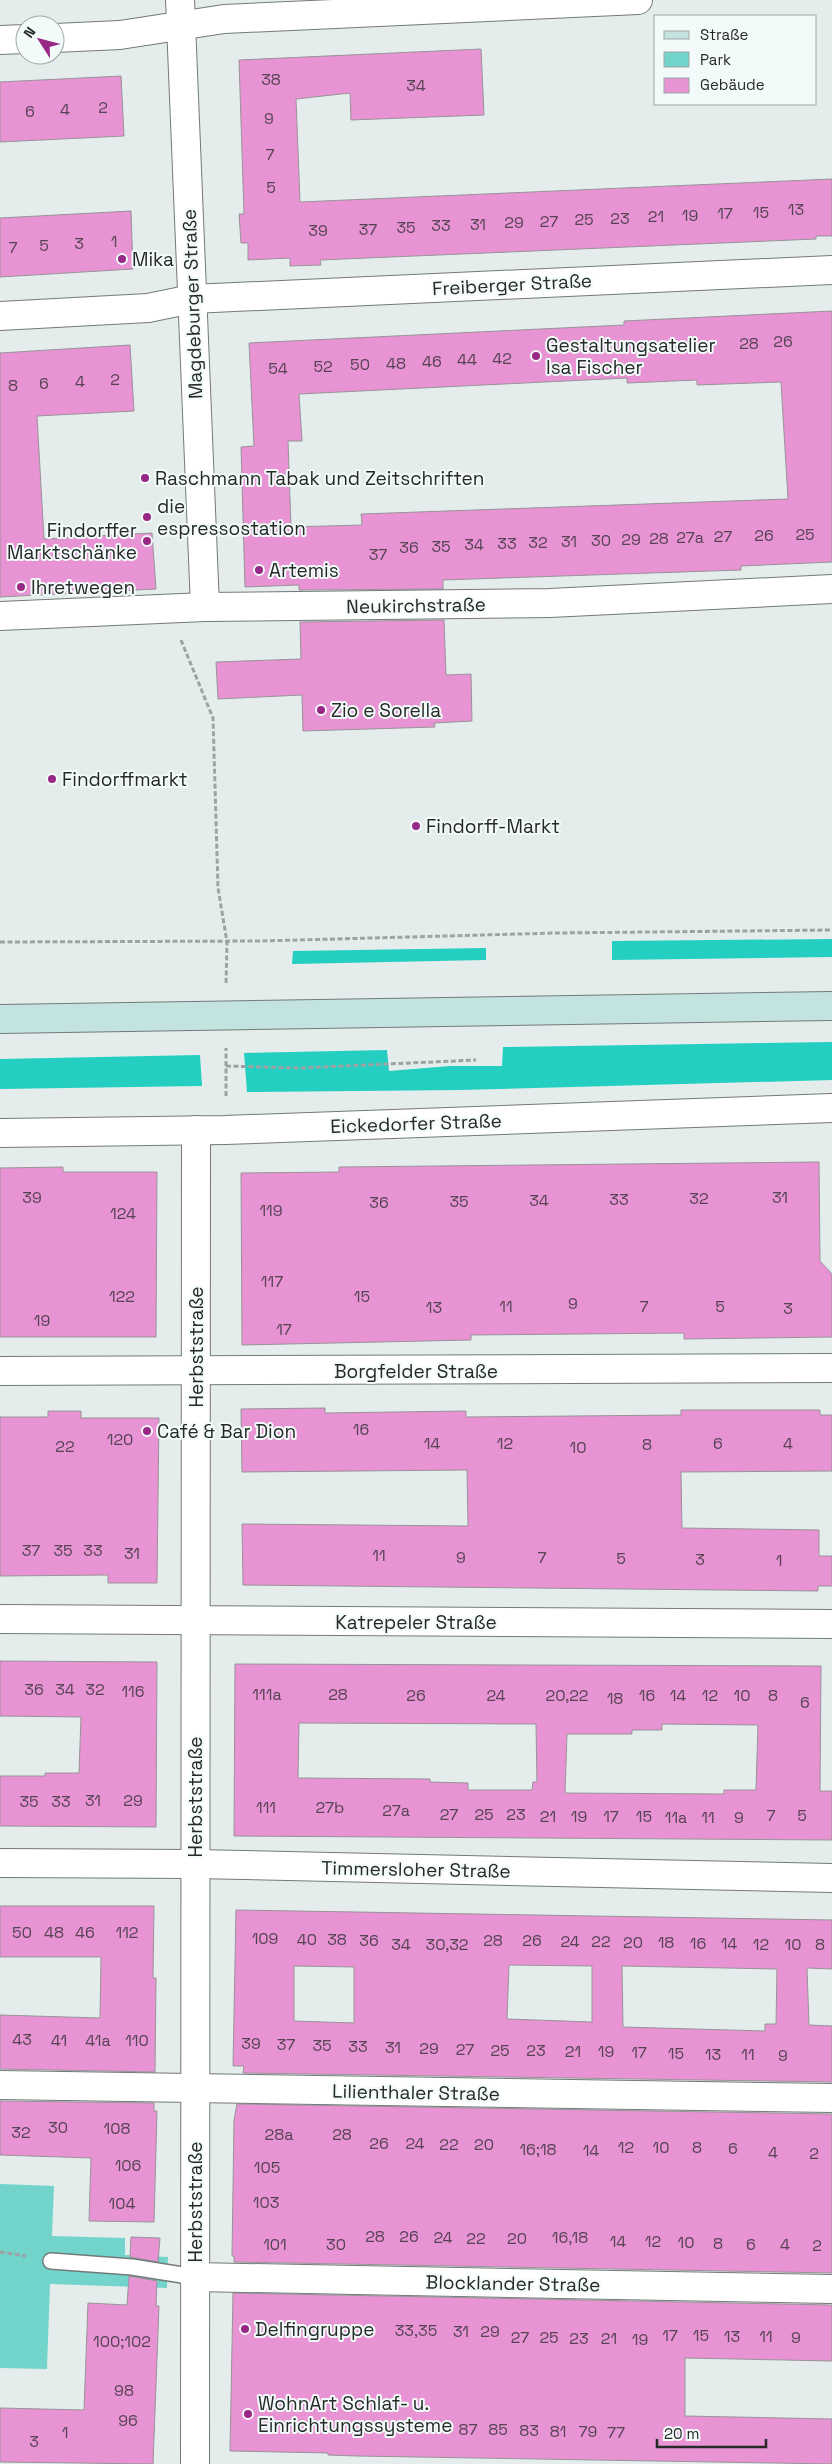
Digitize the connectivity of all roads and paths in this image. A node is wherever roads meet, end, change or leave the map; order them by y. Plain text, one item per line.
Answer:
1 (638, 0) edge
2 (181, 13) edge
3 (65, 38) edge
4 (15, 39) edge
5 (0, 40) edge
6 (832, 270) edge
7 (192, 299) junction
8 (0, 316) edge
9 (832, 589) edge
10 (205, 607) junction
11 (169, 609) junction
12 (0, 616) edge
13 (832, 930) edge
14 (0, 942) edge
15 (226, 942) junction
16 (226, 988) dead end
17 (832, 1006) edge
18 (0, 1019) edge
19 (226, 1046) dead end
20 (476, 1060) dead end
21 (226, 1066) junction
22 (832, 1108) edge
23 (196, 1130) junction
24 (225, 1130) junction
25 (0, 1133) edge
26 (832, 1368) edge
27 (0, 1371) edge
28 (196, 1372) junction
29 (0, 1619) edge
30 (195, 1620) junction
31 (832, 1624) edge
32 (0, 1863) edge
33 (195, 1864) junction
34 (832, 1878) edge
35 (0, 2085) edge
36 (194, 2089) junction
37 (832, 2098) edge
38 (51, 2260) dead end
39 (195, 2277) junction
40 (832, 2289) edge
41 (194, 2464) edge

1 - 2 street
2 - 3 street
2 - 7 street, Magdeburger Straße
4 - 5 street
6 - 7 street, Freiberger Straße
7 - 8 street, Freiberger Straße
7 - 10 street, Magdeburger Straße
9 - 10 street, Neukirchstraße
10 - 11 street, Neukirchstraße
11 - 12 street, Neukirchstraße
11 - 15 path
13 - 15 path
14 - 15 path
15 - 16 path
17 - 18 main road
19 - 21 path
20 - 21 path
21 - 24 path
22 - 24 street, Eickedorfer Straße
23 - 24 street, Eickedorfer Straße
23 - 25 street, Eickedorfer Straße
23 - 28 street, Herbststraße
26 - 28 street, Borgfelder Straße
27 - 28 street, Borgfelder Straße
28 - 30 street, Herbststraße
29 - 30 street, Katrepeler Straße
30 - 31 street, Katrepeler Straße
30 - 33 street, Herbststraße
32 - 33 street, Timmersloher Straße
33 - 34 street, Timmersloher Straße
33 - 36 street, Herbststraße
35 - 36 street, Lilienthaler Straße
36 - 37 street, Lilienthaler Straße
36 - 39 street, Herbststraße
38 - 39 lane
39 - 40 street, Blocklander Straße
39 - 41 street, Herbststraße

